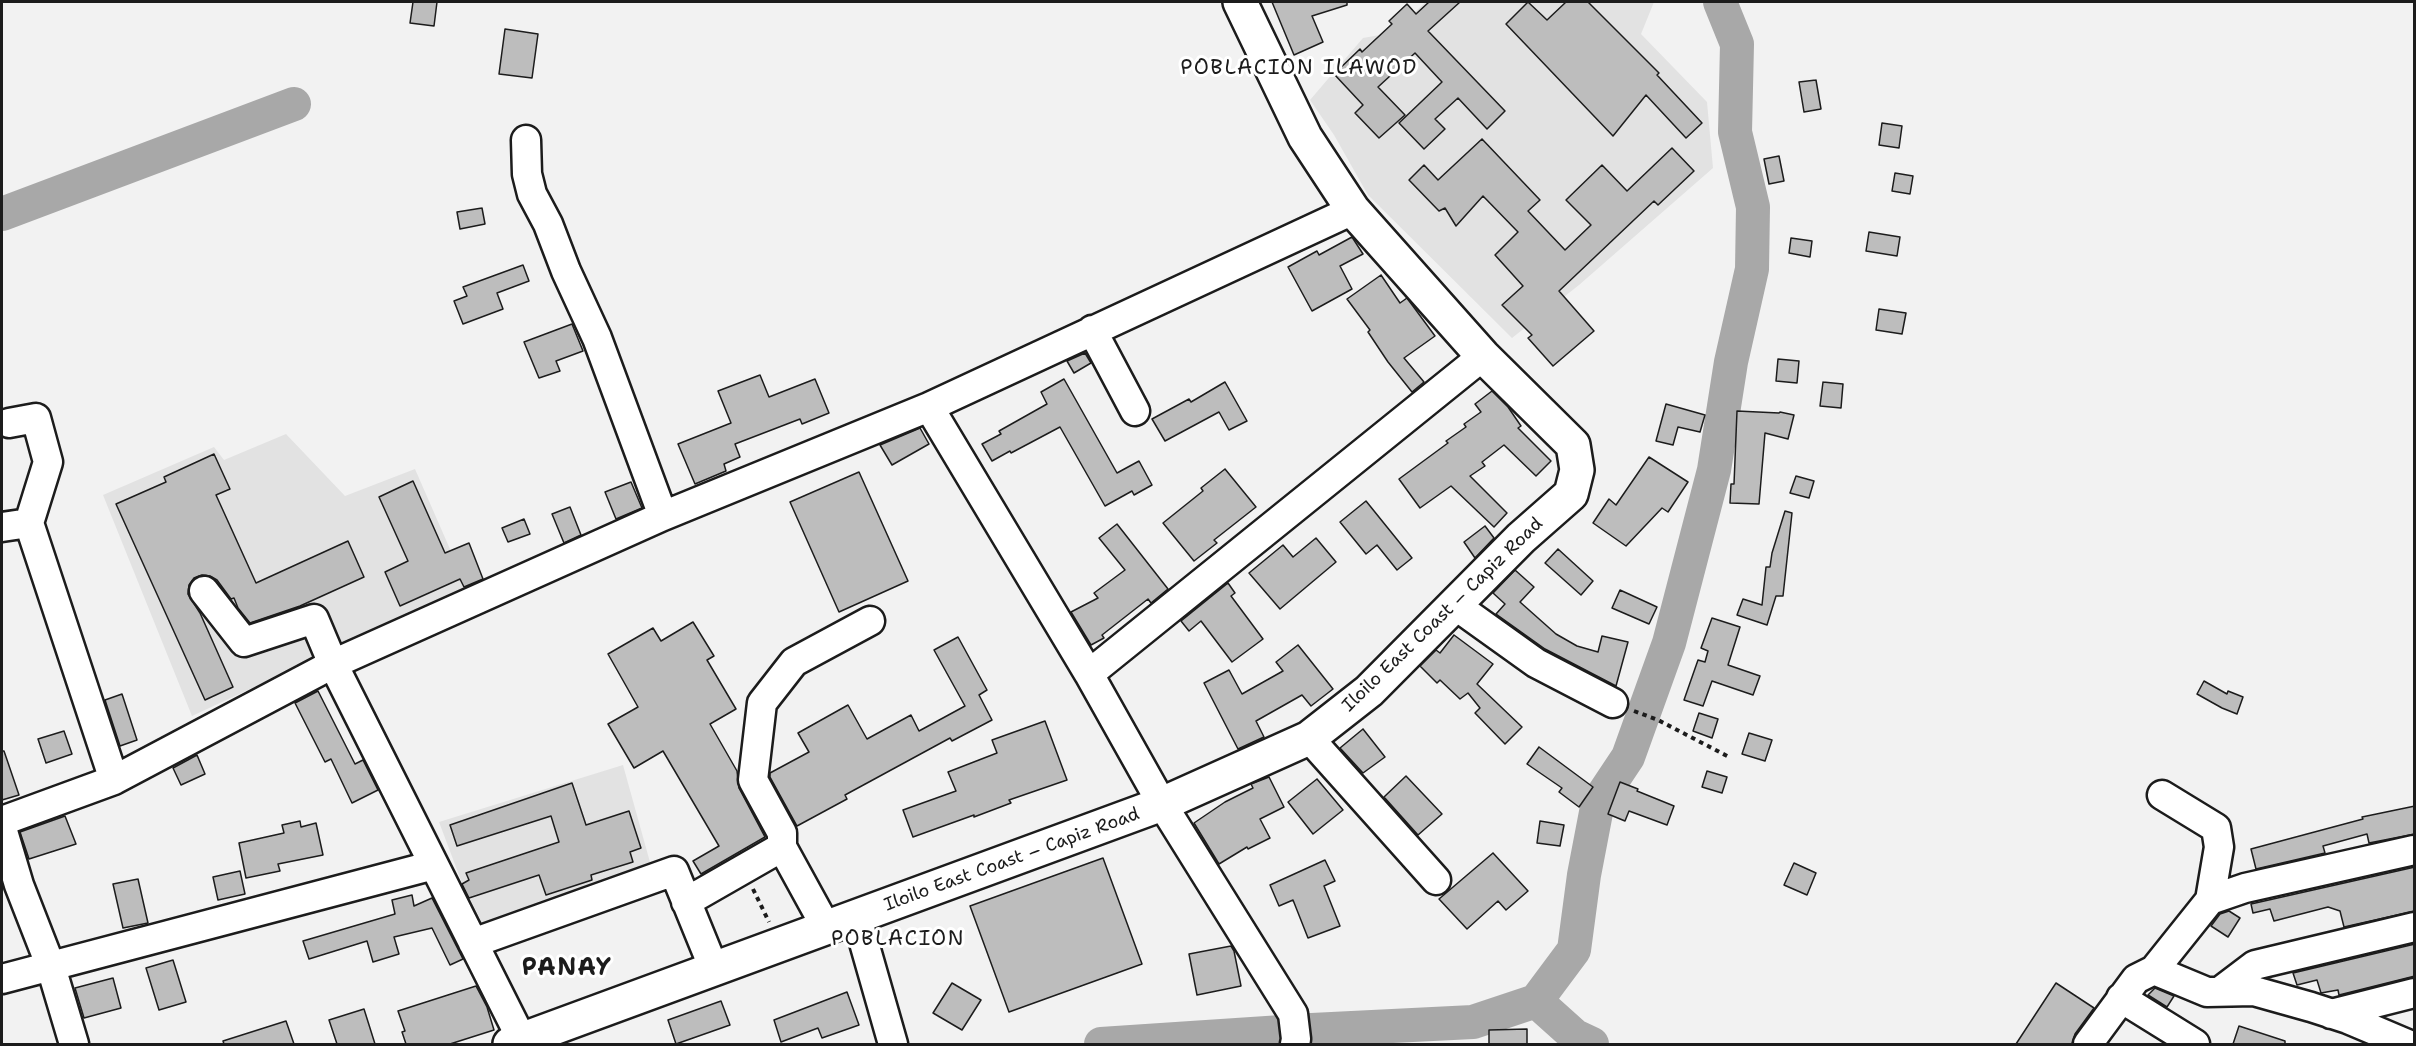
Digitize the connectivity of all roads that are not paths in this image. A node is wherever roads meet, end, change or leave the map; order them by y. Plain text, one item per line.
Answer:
1 (1240, 2) edge
2 (526, 140) dead end
3 (1353, 210) junction
4 (1092, 330) junction
5 (1483, 356) junction
6 (929, 407) junction
7 (1135, 411) dead end
8 (9, 423) dead end
9 (663, 516) junction
10 (15, 525) edge
11 (204, 591) dead end
12 (1455, 604) junction
13 (870, 621) dead end
14 (333, 664) junction
15 (1089, 674) junction
16 (1612, 703) dead end
17 (1309, 738) junction
18 (114, 780) junction
19 (2162, 795) dead end
20 (1162, 804) junction
21 (2, 821) edge
22 (2, 828) edge
23 (782, 848) junction
24 (2415, 850) edge
25 (434, 865) junction
26 (1436, 880) dead end
27 (10, 889) edge
28 (2210, 900) junction
29 (686, 902) junction
30 (857, 918) junction
31 (2415, 927) edge
32 (827, 929) junction
33 (474, 943) junction
34 (51, 968) junction
35 (714, 969) junction
36 (2154, 970) junction
37 (2, 979) edge
38 (2222, 990) junction
39 (2415, 993) edge
40 (2121, 998) junction
41 (2331, 1014) junction
42 (1295, 1032) edge
43 (892, 1041) edge
44 (516, 1042) edge
45 (74, 1044) edge
46 (2088, 1044) edge
47 (2195, 1044) edge
48 (2408, 1044) edge

1 - 3 main road, Iloilo East Coast – Capiz Road
2 - 9 street
3 - 4 street
3 - 5 main road, Iloilo East Coast – Capiz Road
4 - 6 street
4 - 7 street
5 - 12 main road, Iloilo East Coast – Capiz Road
5 - 15 street
6 - 9 street
6 - 15 street
8 - 10 street
9 - 14 street
10 - 18 street
11 - 14 street
12 - 16 street
12 - 17 main road, Iloilo East Coast – Capiz Road
13 - 23 street
14 - 18 street
14 - 25 street
15 - 20 street
17 - 20 main road, Iloilo East Coast – Capiz Road
17 - 26 street
18 - 21 street
19 - 28 street
20 - 30 main road, Iloilo East Coast – Capiz Road
20 - 42 street
22 - 27 street
23 - 29 street
23 - 32 street
24 - 28 street
25 - 33 street
25 - 34 street
27 - 34 street
28 - 36 street
29 - 33 street
29 - 35 street
30 - 32 main road, Iloilo East Coast – Capiz Road
30 - 43 street
31 - 38 street
32 - 35 main road, Iloilo East Coast – Capiz Road
33 - 44 street
34 - 37 street
34 - 45 street
35 - 44 main road, Iloilo East Coast – Capiz Road
36 - 38 street
36 - 40 street
38 - 41 street
39 - 41 street
40 - 46 street
40 - 47 street
41 - 48 street

